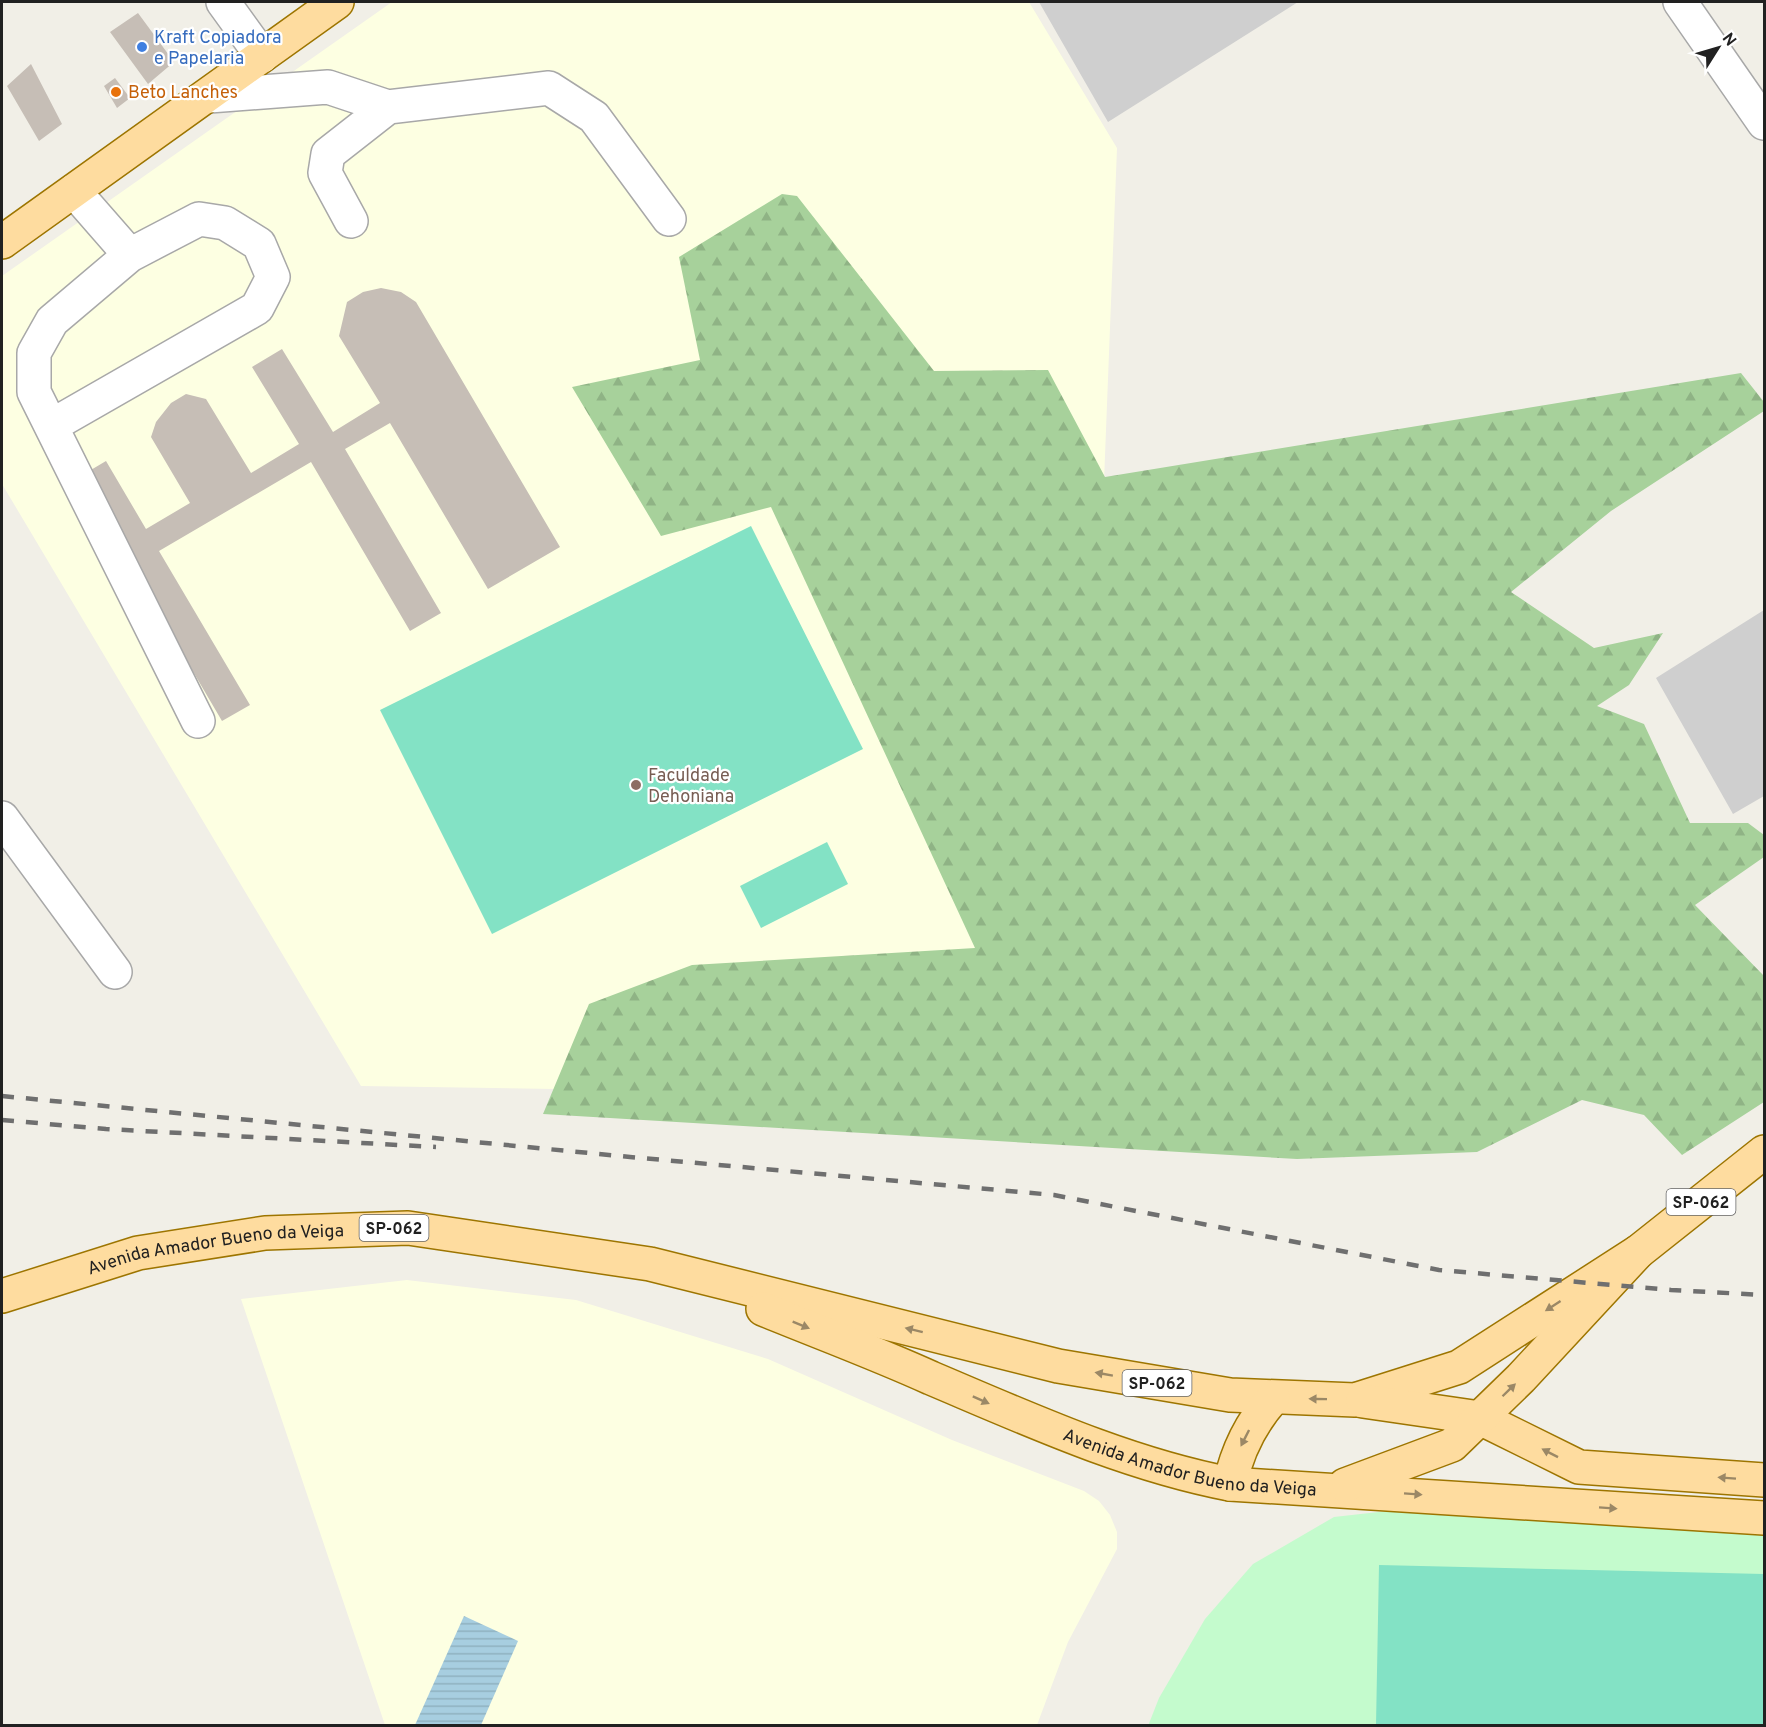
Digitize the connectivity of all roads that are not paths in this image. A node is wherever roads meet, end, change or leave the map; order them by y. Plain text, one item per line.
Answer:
1 (223, 2) edge
2 (337, 2) edge
3 (1680, 2) edge
4 (261, 56) junction
5 (209, 96) junction
6 (388, 107) junction
7 (1764, 123) edge
8 (74, 191) junction
9 (669, 219) dead end
10 (351, 221) dead end
11 (2, 242) edge
12 (130, 255) junction
13 (51, 426) junction
14 (198, 721) dead end
15 (2, 818) edge
16 (116, 972) dead end
17 (1764, 1152) edge
18 (1638, 1252) junction
19 (650, 1264) junction
20 (2, 1296) edge
21 (1273, 1398) junction
22 (1355, 1400) junction
23 (1480, 1418) junction
24 (1764, 1480) edge
25 (1230, 1484) junction
26 (1334, 1489) junction
27 (1764, 1518) edge

1 - 4 street
2 - 4 main road
3 - 7 street
4 - 5 main road
5 - 6 street
5 - 8 main road
6 - 9 street
6 - 10 street
8 - 11 main road
8 - 12 street
12 - 13 street
12 - 13 street
13 - 14 street
15 - 16 street
17 - 18 main road, SP-062
18 -> 22 main road, Avenida Amador Bueno da Veiga / SP-062
23 -> 18 main road
19 - 20 main road, Avenida Amador Bueno da Veiga / SP-062
21 -> 19 main road, Avenida Amador Bueno da Veiga / SP-062
19 -> 25 main road, Avenida Amador Bueno da Veiga / SP-062
22 -> 21 main road, Avenida Amador Bueno da Veiga / SP-062
21 -> 25 main road
22 - 23 main road, Avenida Amador Bueno da Veiga
24 -> 23 main road, Avenida Amador Bueno da Veiga
23 - 26 main road
25 - 26 main road, Avenida Amador Bueno da Veiga / SP-062
26 -> 27 main road, Avenida Amador Bueno da Veiga

